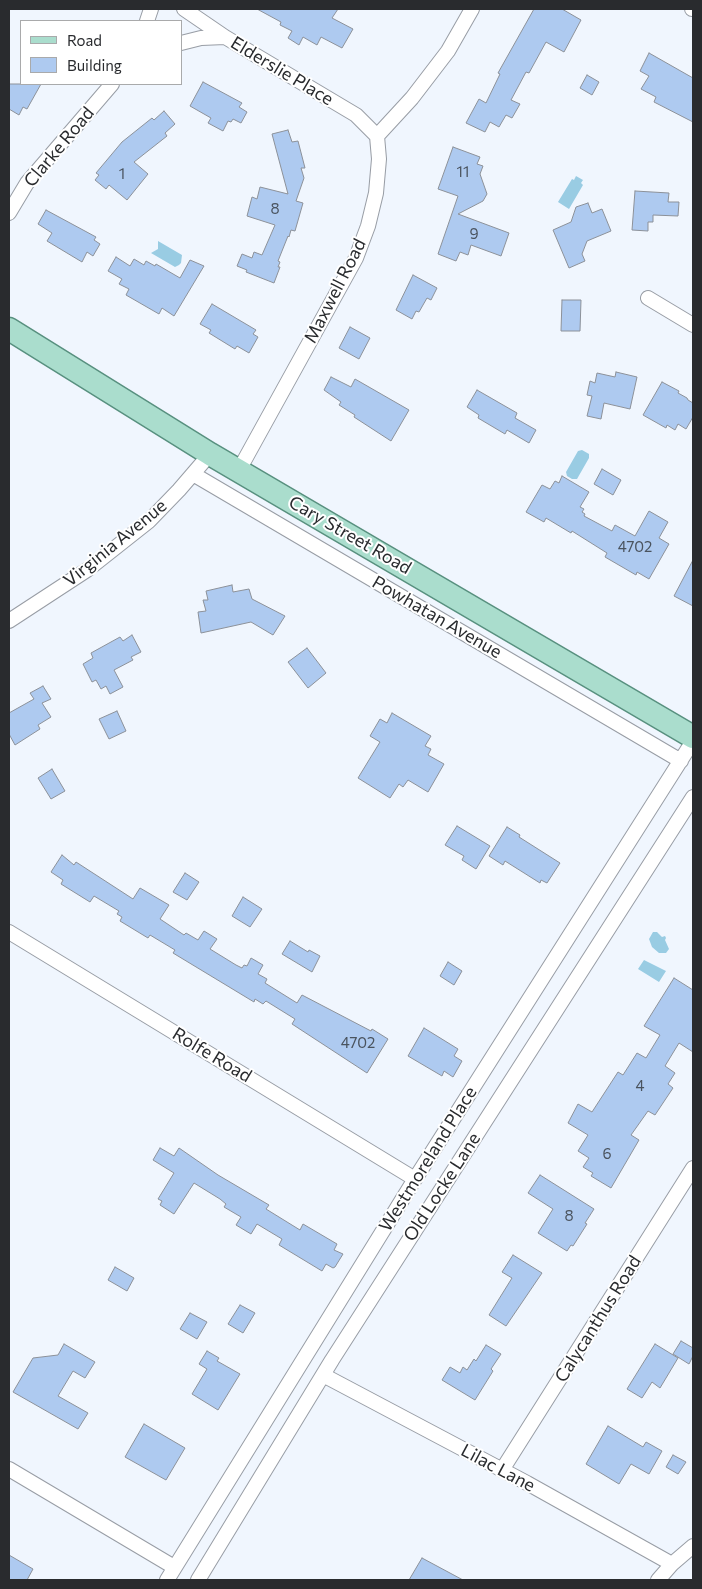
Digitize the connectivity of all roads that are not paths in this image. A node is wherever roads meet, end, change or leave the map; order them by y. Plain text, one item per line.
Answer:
1 (184, 9) edge
2 (472, 9) edge
3 (225, 37) junction
4 (182, 43) edge
5 (111, 85) edge
6 (377, 136) junction
7 (9, 213) edge
8 (648, 298) dead end
9 (693, 325) edge
10 (9, 329) edge
11 (210, 454) junction
12 (239, 470) junction
13 (193, 474) junction
14 (9, 621) edge
15 (693, 739) edge
16 (681, 761) junction
17 (693, 797) edge
18 (9, 932) edge
19 (693, 1168) edge
20 (415, 1178) junction
21 (323, 1375) junction
22 (9, 1469) edge
23 (502, 1470) junction
24 (693, 1546) edge
25 (672, 1564) junction
26 (174, 1568) junction
27 (167, 1580) edge
28 (198, 1580) edge
29 (658, 1580) edge

1 - 3 street, Elderslie Place
2 - 6 street
3 - 4 street
3 - 6 street, Elderslie Place
5 - 7 street, Clarke Road
6 - 12 street, Maxwell Road
8 - 9 street
10 - 11 main road, Cary Street Road
11 - 12 main road, Cary Street Road
11 - 13 street, Virginia Avenue
12 - 15 main road, Cary Street Road
13 - 14 street, Virginia Avenue
13 - 16 street, Powhatan Avenue
15 - 16 street, Westmoreland Place
16 - 20 street, Westmoreland Place
17 - 21 street, Old Locke Lane
18 - 20 street, Rolfe Road
19 - 23 street, Calycanthus Road
20 - 26 street, Westmoreland Place
21 - 23 street, Lilac Lane
21 - 28 street, Old Locke Lane
22 - 26 street
23 - 25 street, Lilac Lane
24 - 25 street
25 - 29 street
26 - 27 street, Westmoreland Place

